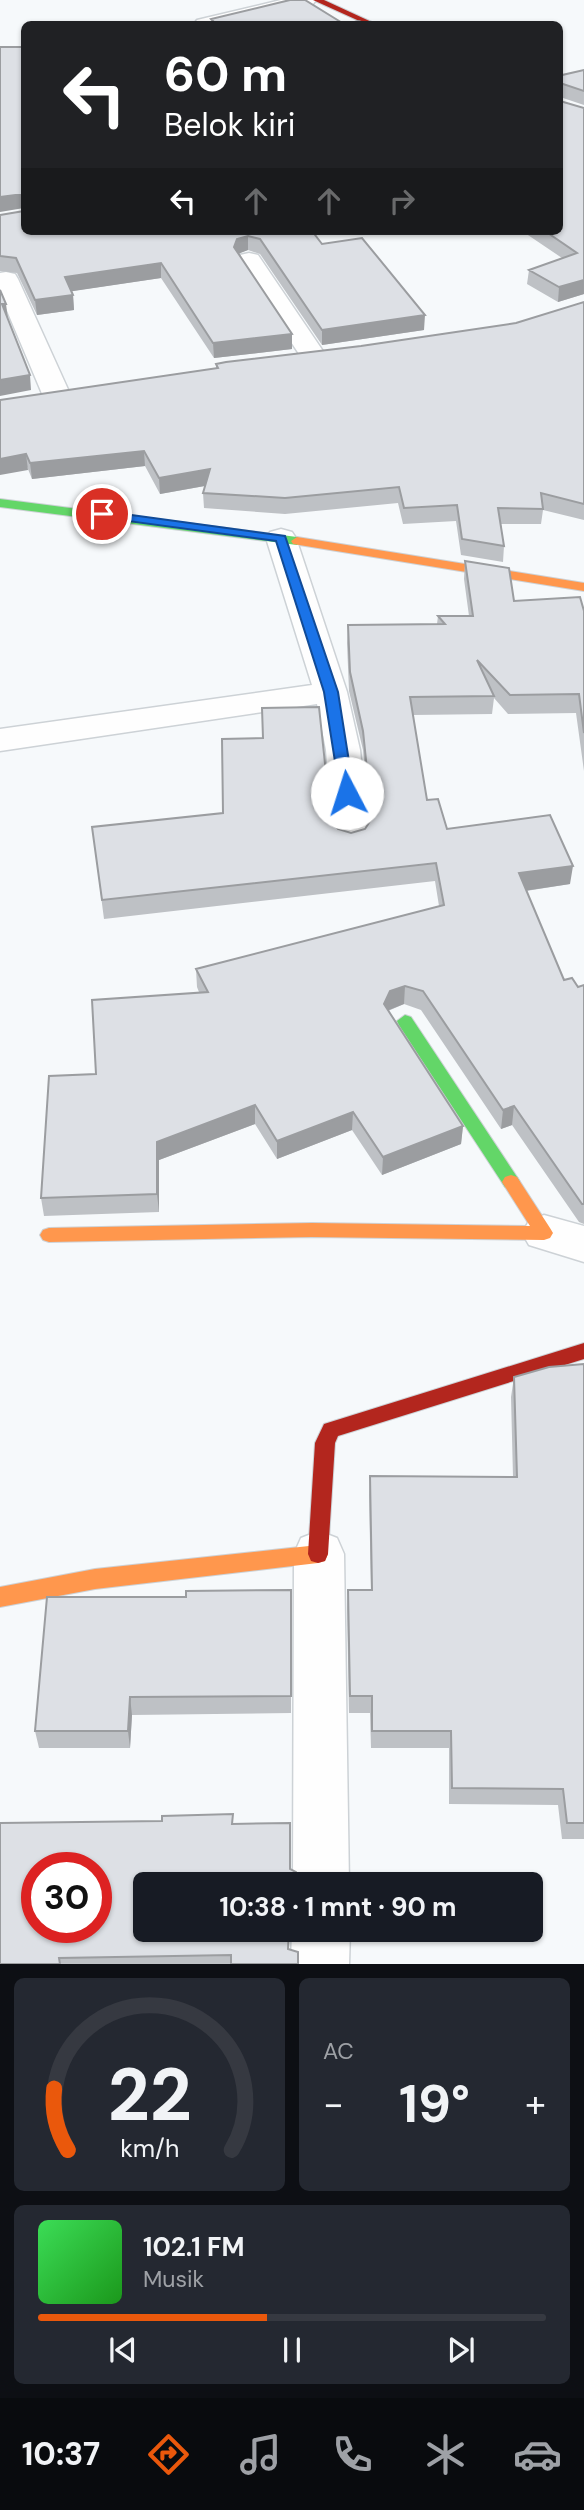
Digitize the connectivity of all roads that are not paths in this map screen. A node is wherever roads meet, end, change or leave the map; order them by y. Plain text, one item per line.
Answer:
1 (306, 0) edge
2 (317, 0) edge
3 (217, 21) edge
4 (365, 21) edge
5 (249, 260) dead end
6 (2, 274) edge
7 (313, 357) edge
8 (57, 396) edge
9 (0, 503) edge
10 (281, 538) junction
11 (584, 587) edge
12 (331, 692) junction
13 (0, 740) edge
14 (351, 837) edge
15 (405, 1021) dead end
16 (49, 1236) dead end
17 (564, 1238) edge
18 (584, 1351) edge
19 (319, 1554) junction
20 (0, 1597) edge
21 (321, 1872) edge
22 (321, 1942) edge
23 (320, 1964) edge

1 - 3 street
2 - 4 street
5 - 7 street
6 - 8 street
9 - 10 street
10 - 11 street
10 - 12 street
12 - 13 street
12 - 14 street
15 - 17 street
16 - 17 street
18 - 19 street
19 - 20 street
19 - 21 street
22 - 23 street

